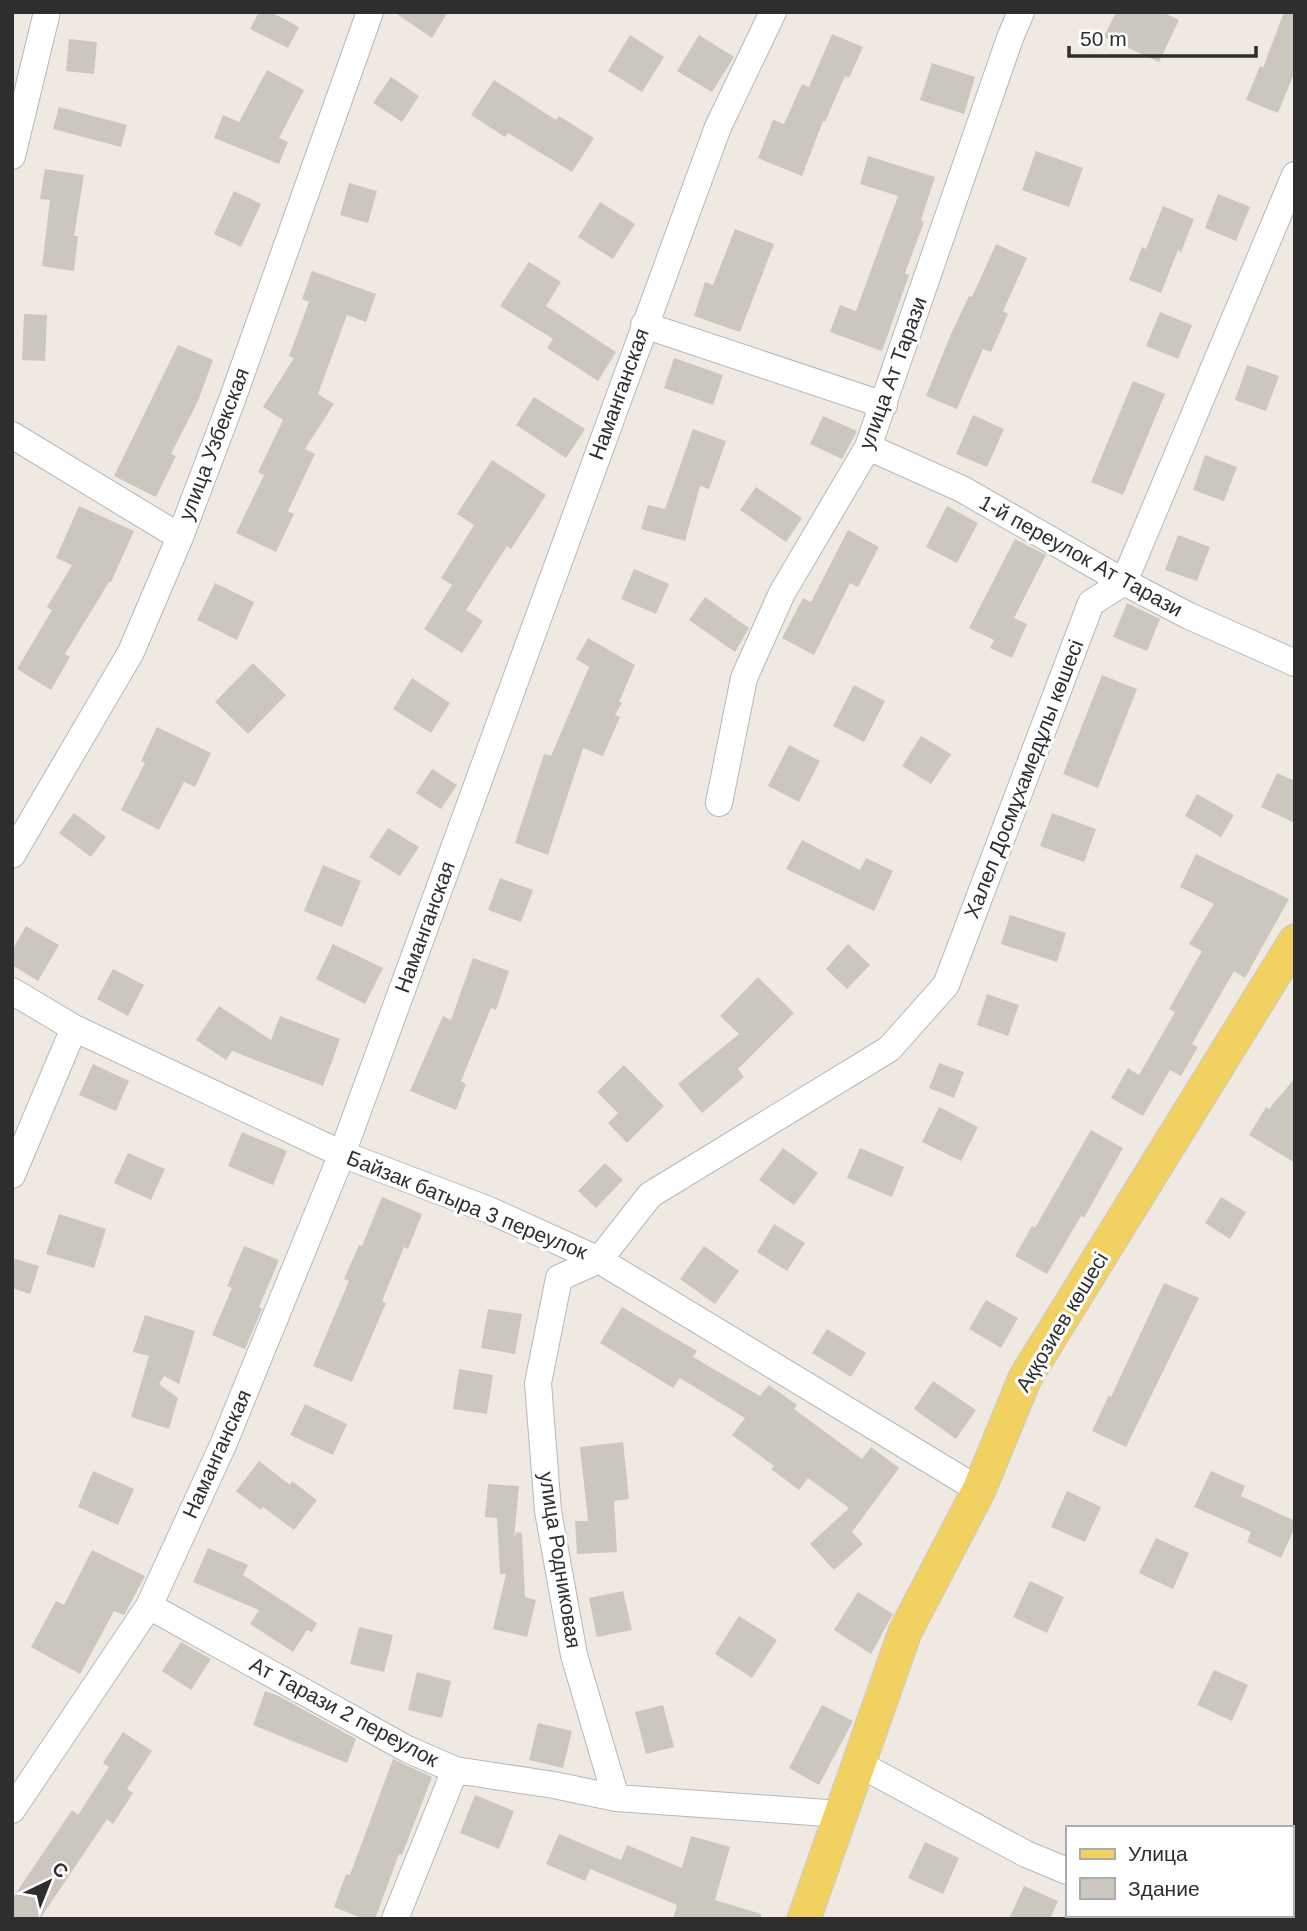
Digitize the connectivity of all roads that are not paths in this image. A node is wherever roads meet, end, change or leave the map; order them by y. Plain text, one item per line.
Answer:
1 (47, 12) edge
2 (370, 12) edge
3 (773, 12) edge
4 (1021, 12) edge
5 (12, 156) edge
6 (1295, 175) edge
7 (644, 325) junction
8 (884, 405) junction
9 (12, 435) edge
10 (869, 447) junction
11 (180, 537) junction
12 (1125, 582) junction
13 (1295, 663) edge
14 (719, 803) dead end
15 (12, 855) edge
16 (1295, 941) edge
17 (12, 991) edge
18 (74, 1028) junction
19 (342, 1154) junction
20 (12, 1175) edge
21 (599, 1260) junction
22 (979, 1490) junction
23 (149, 1606) junction
24 (859, 1764) junction
25 (455, 1770) junction
26 (616, 1798) junction
27 (12, 1810) edge
28 (841, 1814) junction
29 (1066, 1871) edge
30 (395, 1919) edge
31 (804, 1919) edge

1 - 5 street
2 - 11 street, улица Узбекская
3 - 7 street, Наманганская
4 - 8 street, улица Ат Тарази
6 - 12 street
7 - 8 street
7 - 19 street, Наманганская
8 - 10 street, улица Ат Тарази
9 - 11 street
10 - 12 street, 1-й переулок Ат Тарази
10 - 14 street, улица Ат Тарази
11 - 15 street, улица Узбекская
12 - 13 street, 1-й переулок Ат Тарази
12 - 21 street, Халел Досмұхамедұлы көшесі
16 - 22 main road, Аққозиев көшесі
17 - 18 street, Байзак батыра 3 переулок
18 - 19 street, Байзак батыра 3 переулок
18 - 20 street
19 - 21 street, Байзак батыра 3 переулок
19 - 23 street, Наманганская
21 - 22 street, Байзак батыра 3 переулок
21 - 26 street, улица Родниковая
22 - 24 main road, Аққозиев көшесі
23 - 25 street, Ат Тарази 2 переулок
23 - 27 street, Наманганская
24 - 28 main road, Аққозиев көшесі
24 - 29 street
25 - 26 street, Ат Тарази 2 переулок
25 - 30 street
26 - 28 street, Ат Тарази 2 переулок
28 - 31 main road, Аққозиев көшесі

